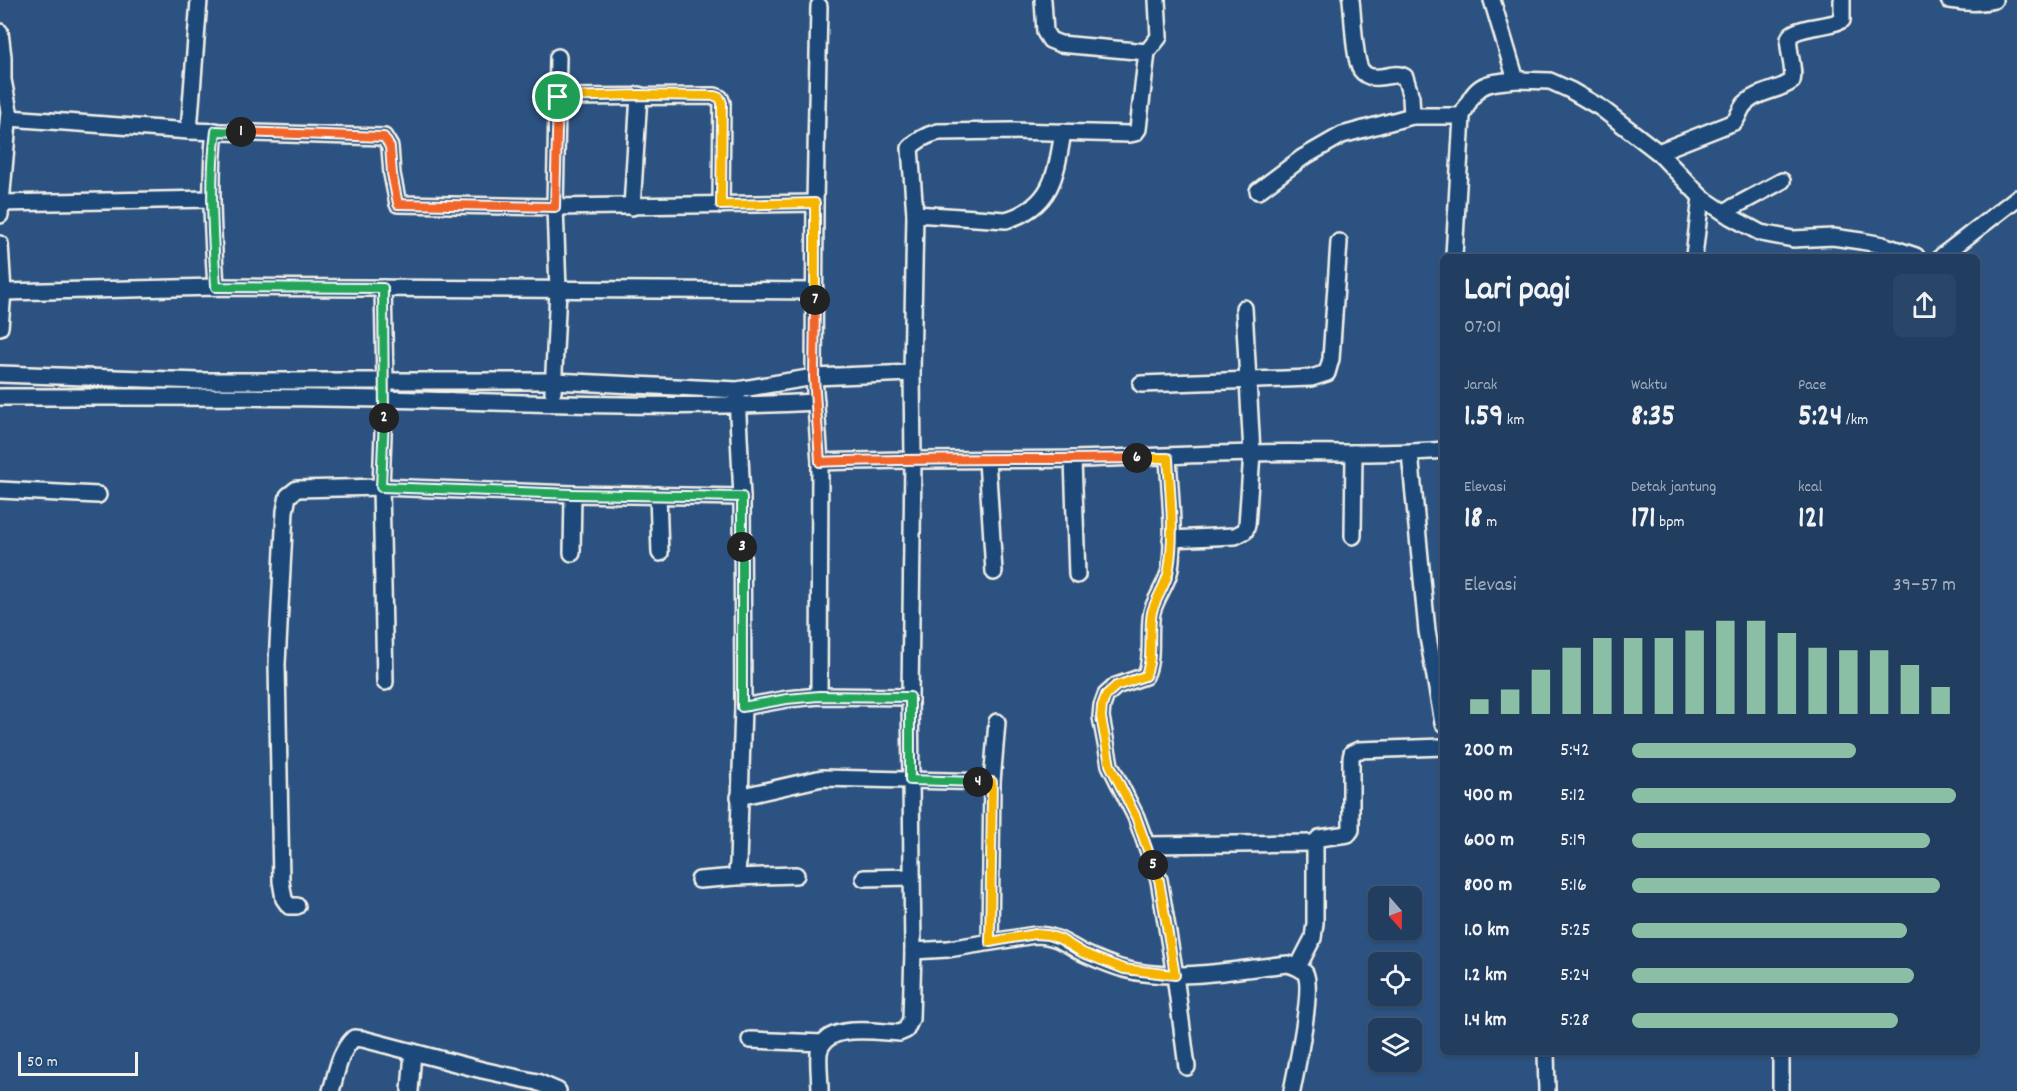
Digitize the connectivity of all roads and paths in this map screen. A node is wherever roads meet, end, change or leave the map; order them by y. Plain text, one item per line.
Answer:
1 (199, 0) edge
2 (1043, 0) edge
3 (1157, 0) edge
4 (1351, 0) edge
5 (1492, 0) edge
6 (1842, 0) edge
7 (1949, 0) edge
8 (1994, 0) edge
9 (819, 6) dead end
10 (0, 32) edge
11 (1147, 52) junction
12 (558, 57) dead end
13 (1516, 80) junction
14 (639, 95) junction
15 (558, 97) junction
16 (1412, 116) junction
17 (1462, 116) junction
18 (9, 118) junction
19 (189, 131) junction
20 (216, 131) junction
21 (1063, 132) junction
22 (1658, 152) junction
23 (1782, 181) dead end
24 (1258, 191) dead end
25 (1701, 197) junction
26 (2017, 198) edge
27 (211, 199) junction
28 (0, 202) edge
29 (815, 203) junction
30 (721, 205) junction
31 (555, 207) junction
32 (632, 207) junction
33 (1724, 212) junction
34 (915, 214) junction
35 (0, 215) edge
36 (1339, 242) dead end
37 (0, 244) edge
38 (1454, 254) edge
39 (1694, 254) edge
40 (1910, 254) edge
41 (1945, 254) edge
42 (216, 287) junction
43 (383, 288) junction
44 (558, 290) junction
45 (815, 291) junction
46 (3, 292) junction
47 (1244, 308) dead end
48 (0, 327) edge
49 (912, 373) junction
50 (0, 374) edge
51 (814, 377) junction
52 (1248, 379) junction
53 (160, 380) junction
54 (554, 381) junction
55 (385, 382) junction
56 (1141, 384) dead end
57 (737, 390) junction
58 (161, 396) junction
59 (0, 397) edge
60 (384, 399) junction
61 (816, 402) junction
62 (553, 404) junction
63 (736, 406) junction
64 (1440, 450) edge
65 (1252, 453) junction
66 (1354, 453) junction
67 (1410, 453) junction
68 (1168, 458) junction
69 (913, 459) junction
70 (1073, 459) junction
71 (987, 460) junction
72 (820, 462) junction
73 (381, 487) junction
74 (0, 490) edge
75 (573, 494) junction
76 (98, 495) dead end
77 (658, 495) junction
78 (742, 497) junction
79 (1353, 536) dead end
80 (1171, 539) junction
81 (660, 553) dead end
82 (572, 554) dead end
83 (994, 572) dead end
84 (1077, 575) dead end
85 (386, 682) dead end
86 (819, 696) junction
87 (910, 697) junction
88 (1440, 704) edge
89 (742, 707) junction
90 (997, 722) dead end
91 (1440, 747) edge
92 (910, 780) junction
93 (992, 782) junction
94 (738, 797) junction
95 (1315, 843) junction
96 (1146, 845) junction
97 (796, 875) dead end
98 (736, 877) junction
99 (912, 877) junction
100 (864, 878) dead end
101 (699, 880) dead end
102 (297, 906) dead end
103 (990, 942) junction
104 (913, 951) junction
105 (1298, 967) junction
106 (1175, 975) junction
107 (750, 1040) dead end
108 (823, 1043) junction
109 (413, 1052) junction
110 (1546, 1055) edge
111 (1781, 1055) edge
112 (1187, 1067) dead end
113 (332, 1091) edge
114 (410, 1091) edge
115 (558, 1091) edge
116 (820, 1091) edge
117 (1292, 1091) edge
118 (1548, 1091) edge
119 (1781, 1091) edge

1 - 19 street
2 - 11 street
3 - 11 street
4 - 16 street
5 - 13 street
6 - 22 street
7 - 8 street
9 - 29 street
10 - 18 street
11 - 21 street
12 - 15 street
13 - 17 street
13 - 22 street
14 - 15 street
14 - 30 street
14 - 32 street
15 - 31 street
16 - 17 street
16 - 24 street
17 - 38 street
18 - 19 street
18 - 28 street
19 - 20 street
20 - 27 street
20 - 31 street
21 - 34 street
21 - 34 street
22 - 25 street
23 - 33 street
25 - 33 street
25 - 39 street
26 - 41 street
27 - 28 street
27 - 42 street
28 - 35 street
29 - 30 street
29 - 45 street
30 - 32 street
31 - 32 street
31 - 44 street
33 - 40 street
34 - 49 street
36 - 52 street
37 - 46 street
42 - 43 street
42 - 46 street
43 - 44 street
43 - 55 street
44 - 45 street
44 - 54 street
45 - 51 street
46 - 48 street
47 - 52 street
49 - 51 street
49 - 69 street
50 - 53 street
51 - 57 street
51 - 61 street
52 - 56 street
52 - 65 street
53 - 55 street
53 - 58 street
54 - 55 street
54 - 57 street
54 - 62 street
55 - 60 street
57 - 63 street
58 - 59 street
58 - 60 street
60 - 62 street
60 - 73 street
61 - 63 street
61 - 72 street
62 - 63 street
63 - 78 street
64 - 67 street
65 - 66 street
65 - 68 street
65 - 80 street
66 - 67 street
66 - 79 street
67 - 88 street
68 - 70 street
68 - 80 street
69 - 71 street
69 - 72 street
69 - 87 street
70 - 71 street
70 - 84 street
71 - 83 street
72 - 86 street
73 - 75 street
73 - 85 street
73 - 102 street
74 - 76 street
75 - 77 street
75 - 82 street
77 - 78 street
77 - 81 street
78 - 89 street
80 - 96 street
86 - 87 street
86 - 89 street
87 - 92 street
89 - 94 street
90 - 93 street
91 - 95 street
92 - 93 street
92 - 94 street
92 - 99 street
93 - 103 street
94 - 98 street
95 - 96 street
95 - 105 street
96 - 106 street
97 - 98 street
98 - 101 street
99 - 100 street
99 - 104 street
103 - 104 street
103 - 106 street
104 - 108 street
105 - 106 street
105 - 117 street
106 - 112 street
107 - 108 street
108 - 116 street
109 - 113 street
109 - 114 street
109 - 115 street
110 - 118 street
111 - 119 street

